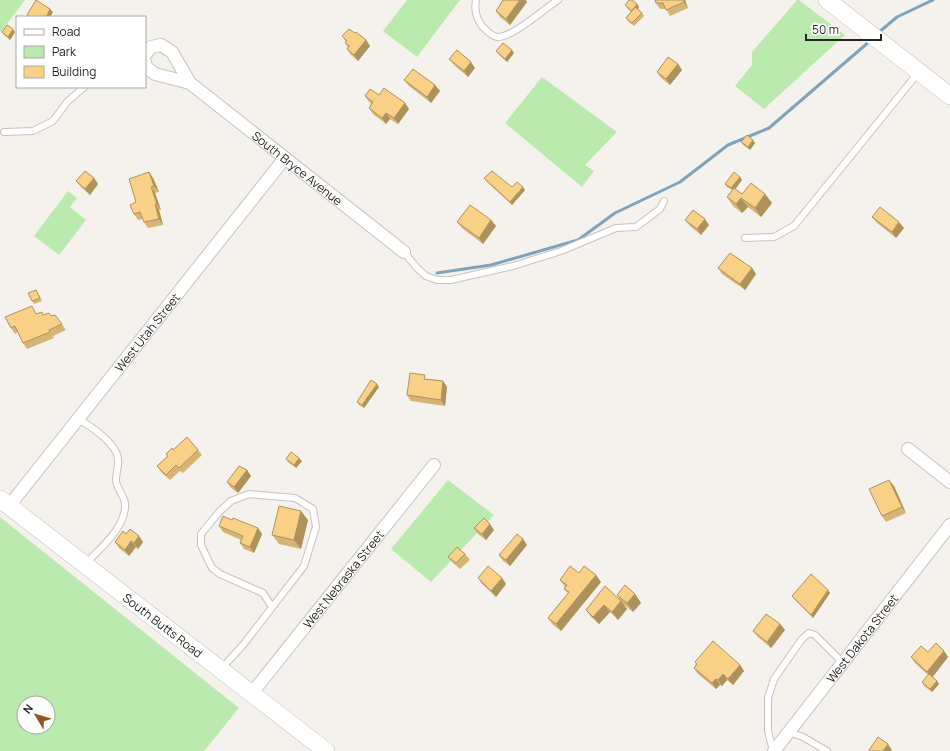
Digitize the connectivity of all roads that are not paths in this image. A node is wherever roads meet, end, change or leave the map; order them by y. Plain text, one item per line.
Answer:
1 (476, 0) edge
2 (558, 0) edge
3 (835, 2) edge
4 (146, 54) edge
5 (146, 67) edge
6 (919, 71) junction
7 (190, 83) junction
8 (83, 88) edge
9 (950, 96) edge
10 (4, 132) dead end
11 (285, 158) junction
12 (664, 201) dead end
13 (746, 238) dead end
14 (404, 252) joint
15 (78, 419) junction
16 (908, 450) dead end
17 (434, 465) dead end
18 (950, 482) edge
19 (5, 502) edge
20 (950, 525) edge
21 (85, 564) junction
22 (272, 607) junction
23 (843, 663) junction
24 (221, 669) junction
25 (252, 693) junction
26 (789, 732) junction
27 (326, 751) edge
28 (774, 751) edge
29 (827, 751) edge

1 - 2 lane
3 - 6 street
4 - 7 street, South Bryce Avenue
5 - 7 street, South Bryce Avenue
6 - 9 street
6 - 13 lane
7 - 11 street, South Bryce Avenue
8 - 10 lane
11 - 14 street, South Bryce Avenue
11 - 15 street, West Utah Street
12 - 14 lane
15 - 19 street, West Utah Street
15 - 21 lane
16 - 18 street
17 - 25 street, West Nebraska Street
19 - 21 street, South Butts Road
20 - 23 street, West Dakota Street
21 - 24 street, South Butts Road
22 - 22 lane
22 - 24 lane
23 - 26 street, West Dakota Street
23 - 28 lane
24 - 25 street, South Butts Road
25 - 27 street, South Butts Road
26 - 28 street, West Dakota Street
26 - 29 lane

